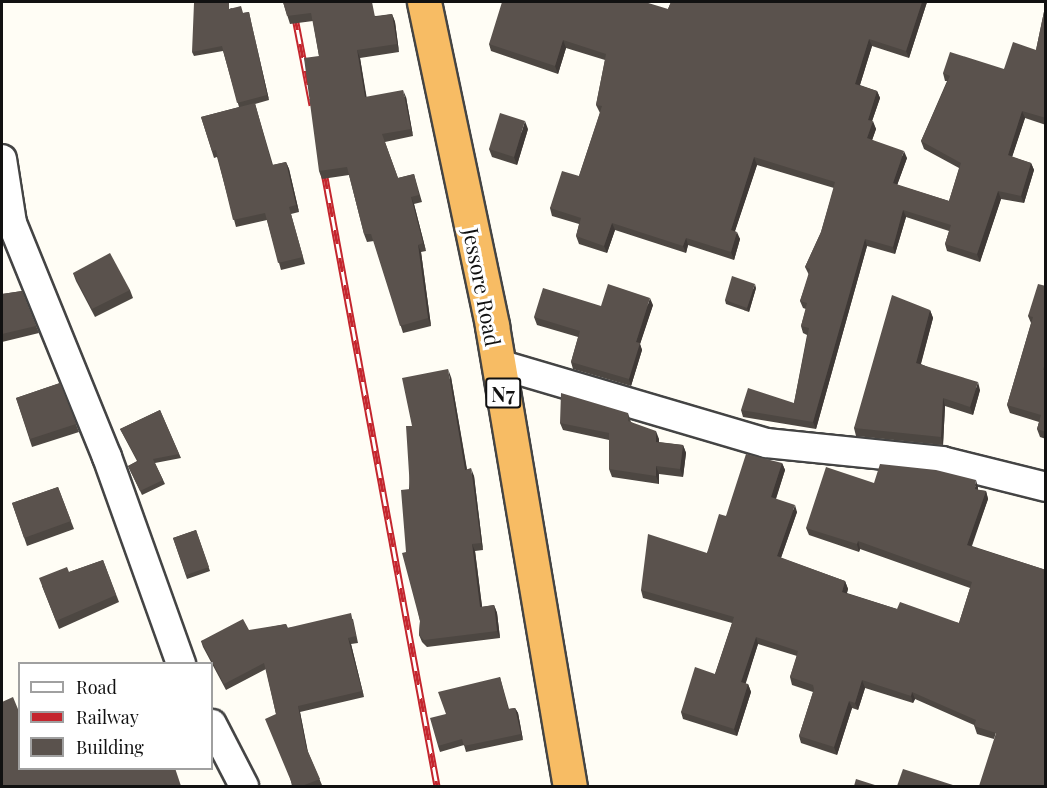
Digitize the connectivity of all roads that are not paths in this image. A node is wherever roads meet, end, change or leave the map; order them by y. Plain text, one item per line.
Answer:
1 (424, 2) edge
2 (2, 159) edge
3 (498, 364) junction
4 (1046, 487) edge
5 (181, 662) edge
6 (213, 726) edge
7 (244, 786) edge
8 (570, 786) edge

1 - 3 highway, Jessore Road / N7
2 - 5 street
3 - 4 street
3 - 8 highway, Jessore Road / N7
6 - 7 street

